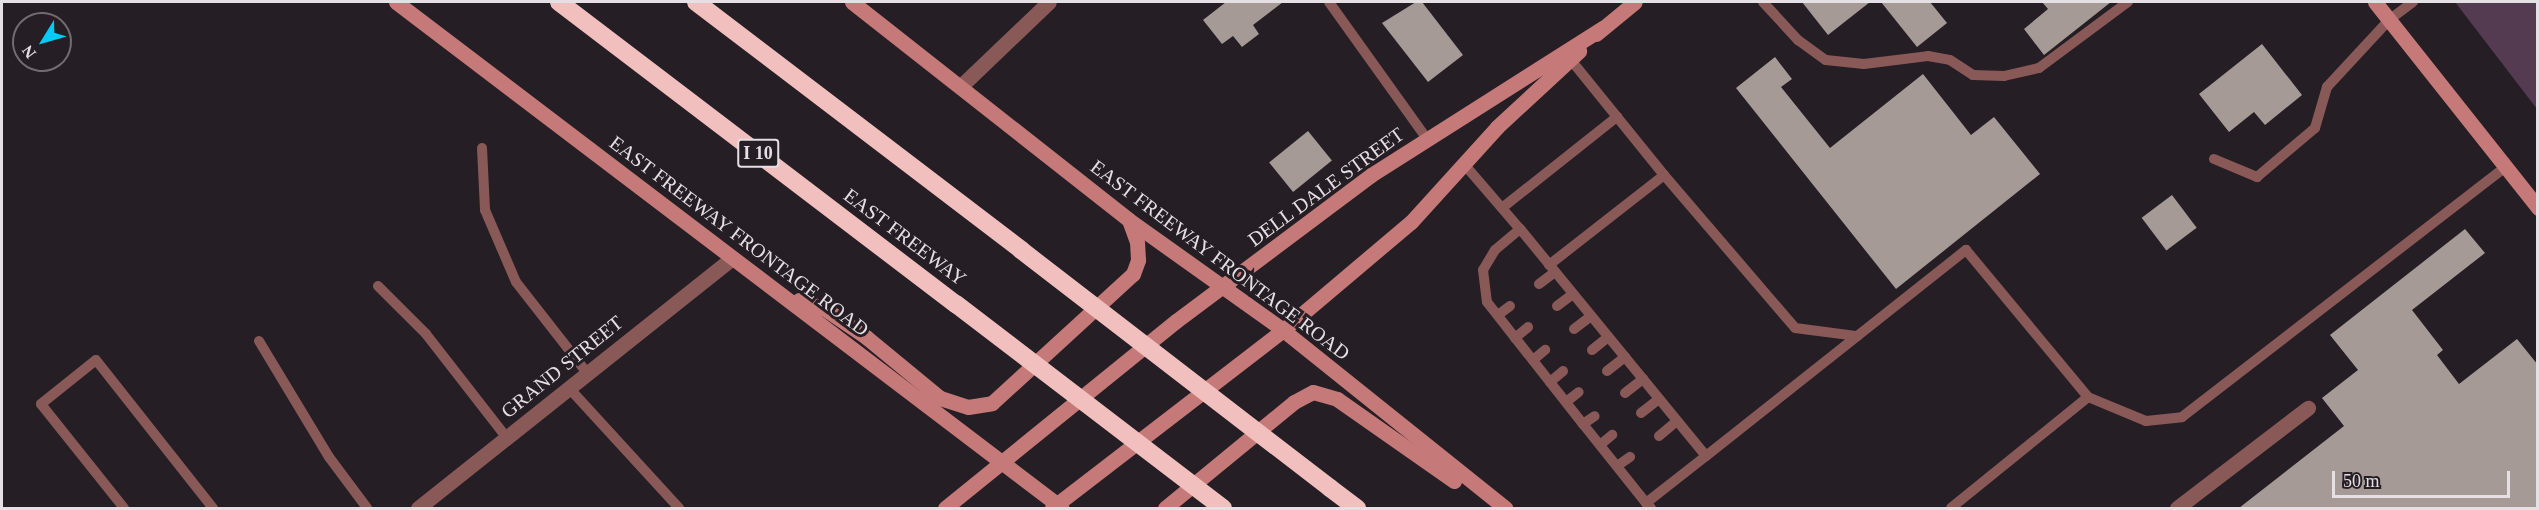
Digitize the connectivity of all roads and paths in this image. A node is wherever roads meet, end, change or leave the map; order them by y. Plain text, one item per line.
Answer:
1 (396, 2) edge
2 (559, 2) edge
3 (696, 2) edge
4 (852, 2) edge
5 (1049, 2) edge
6 (1329, 2) edge
7 (1635, 2) edge
8 (1763, 2) edge
9 (2128, 2) edge
10 (2374, 2) edge
11 (2413, 2) edge
12 (2389, 20) junction
13 (1603, 28) junction
14 (1570, 59) junction
15 (962, 85) junction
16 (1617, 117) junction
17 (1427, 139) junction
18 (482, 148) dead end
19 (2214, 159) dead end
20 (1464, 164) junction
21 (2505, 167) junction
22 (1664, 175) junction
23 (2538, 207) edge
24 (1502, 208) junction
25 (1129, 219) junction
26 (1520, 229) junction
27 (732, 258) junction
28 (1552, 269) junction
29 (1539, 284) dead end
30 (378, 286) dead end
31 (1224, 288) junction
32 (1573, 294) junction
33 (782, 295) junction
34 (1510, 306) dead end
35 (1557, 306) dead end
36 (1498, 315) junction
37 (1591, 316) junction
38 (1528, 327) dead end
39 (1574, 329) dead end
40 (1283, 330) junction
41 (1857, 336) junction
42 (1608, 337) junction
43 (1515, 338) junction
44 (260, 341) dead end
45 (1545, 350) dead end
46 (1592, 350) dead end
47 (1625, 357) junction
48 (1533, 360) junction
49 (1563, 371) dead end
50 (1607, 371) dead end
51 (588, 374) junction
52 (1643, 379) junction
53 (1550, 381) junction
54 (569, 388) junction
55 (1579, 393) dead end
56 (1625, 393) dead end
57 (2088, 397) junction
58 (1659, 399) junction
59 (1566, 402) junction
60 (2308, 408) dead end
61 (1641, 413) dead end
62 (1595, 416) dead end
63 (1677, 421) junction
64 (1583, 424) junction
65 (1612, 435) dead end
66 (1659, 436) dead end
67 (507, 438) junction
68 (1600, 445) junction
69 (1706, 456) junction
70 (1630, 457) dead end
71 (1003, 464) junction
72 (1617, 466) junction
73 (1492, 498) junction
74 (1648, 506) edge
75 (1057, 507) edge
76 (124, 508) edge
77 (213, 508) edge
78 (367, 508) edge
79 (418, 508) edge
80 (679, 508) edge
81 (945, 508) edge
82 (1165, 508) edge
83 (1223, 508) edge
84 (1357, 508) edge
85 (1505, 508) edge
86 (1951, 508) edge
87 (2177, 508) edge

1 - 27 main road, EAST FREEWAY FRONTAGE ROAD
2 - 83 highway, EAST FREEWAY / I 10, bridge
3 - 84 highway, bridge
4 - 15 main road, EAST FREEWAY FRONTAGE ROAD
5 - 15 street
6 - 17 lane
7 - 13 main road, DELL DALE STREET
8 - 9 lane
10 - 12 main road
11 - 12 lane
12 - 19 lane
12 - 21 main road
13 - 14 main road, DELL DALE STREET
13 - 17 main road, DELL DALE STREET
14 - 16 lane
14 - 20 main road, DELL DALE STREET
15 - 25 main road, EAST FREEWAY FRONTAGE ROAD
16 - 22 lane
16 - 24 lane
17 - 31 main road, DELL DALE STREET
18 - 51 lane
20 - 24 lane
20 - 40 main road, DELL DALE STREET
21 - 23 main road
21 - 57 lane
22 - 28 lane
22 - 41 lane
24 - 26 lane
25 - 31 main road, EAST FREEWAY FRONTAGE ROAD
25 - 33 main road
26 - 28 lane
26 - 36 lane
27 - 33 main road, EAST FREEWAY FRONTAGE ROAD
27 - 51 street, GRAND STREET
28 - 29 lane
28 - 32 lane
30 - 67 lane
31 - 40 main road, EAST FREEWAY FRONTAGE ROAD
31 - 71 main road, DELL DALE STREET
32 - 35 lane
32 - 37 lane
33 - 71 main road, EAST FREEWAY FRONTAGE ROAD
34 - 36 lane
36 - 43 lane
37 - 39 lane
37 - 42 lane
38 - 43 lane
40 - 73 main road, EAST FREEWAY FRONTAGE ROAD
40 - 75 main road, DELL DALE STREET
41 - 57 lane
41 - 69 lane
42 - 46 lane
42 - 47 lane
43 - 48 lane
44 - 78 lane
45 - 48 lane
47 - 50 lane
47 - 52 lane
48 - 53 lane
49 - 53 lane
51 - 54 street, GRAND STREET
52 - 56 lane
52 - 58 lane
53 - 59 lane
54 - 67 street, GRAND STREET
54 - 80 lane
55 - 59 lane
57 - 86 lane
58 - 61 lane
58 - 63 lane
59 - 64 lane
60 - 87 street
62 - 64 lane
63 - 66 lane
63 - 69 lane
64 - 68 lane
65 - 68 lane
67 - 79 street, GRAND STREET
68 - 72 lane
69 - 74 lane
70 - 72 lane
71 - 75 main road, EAST FREEWAY FRONTAGE ROAD
71 - 81 main road, DELL DALE STREET
72 - 74 lane
73 - 82 main road
73 - 85 main road, EAST FREEWAY FRONTAGE ROAD
76 - 77 lane

